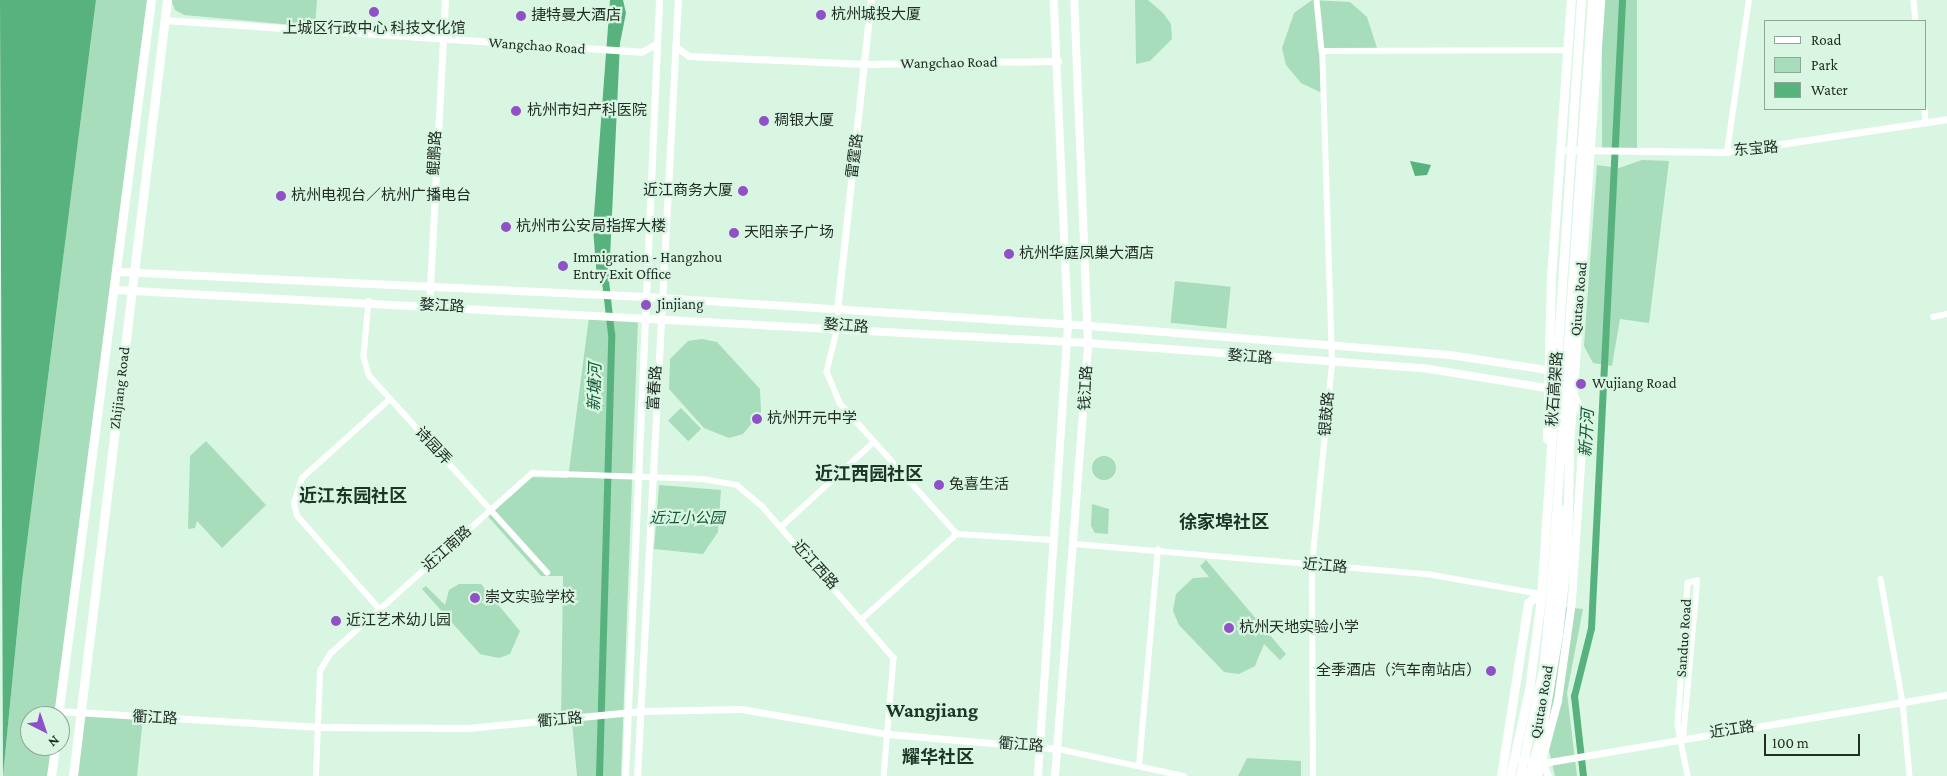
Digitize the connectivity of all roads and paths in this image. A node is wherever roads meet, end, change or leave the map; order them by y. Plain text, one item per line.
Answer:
1 (151, 0) edge
2 (167, 0) edge
3 (445, 0) edge
4 (658, 0) edge
5 (678, 0) edge
6 (871, 0) edge
7 (1054, 0) edge
8 (1074, 0) edge
9 (1317, 0) edge
10 (1571, 0) edge
11 (1581, 0) edge
12 (1592, 0) edge
13 (1600, 0) edge
14 (1750, 0) edge
15 (1914, 0) edge
16 (164, 20) junction
17 (1916, 20) edge
18 (440, 40) junction
19 (656, 44) junction
20 (675, 46) junction
21 (1569, 50) junction
22 (1322, 51) junction
23 (638, 52) junction
24 (689, 56) junction
25 (1058, 61) junction
26 (655, 64) junction
27 (866, 64) junction
28 (674, 65) junction
29 (1924, 110) edge
30 (1947, 119) edge
31 (1926, 122) junction
32 (1562, 150) junction
33 (1592, 152) junction
34 (1727, 152) junction
35 (119, 272) junction
36 (134, 273) junction
37 (430, 286) junction
38 (133, 289) junction
39 (116, 290) junction
40 (645, 297) junction
41 (665, 299) junction
42 (369, 300) junction
43 (429, 306) junction
44 (837, 311) junction
45 (1947, 314) edge
46 (645, 316) junction
47 (660, 317) junction
48 (1933, 317) dead end
49 (838, 326) junction
50 (1068, 326) junction
51 (1088, 326) junction
52 (1067, 342) junction
53 (1088, 343) junction
54 (1329, 345) junction
55 (1332, 363) junction
56 (1547, 370) junction
57 (1573, 375) junction
58 (1548, 388) junction
59 (1574, 393) junction
60 (390, 399) junction
61 (874, 442) junction
62 (1569, 455) junction
63 (639, 477) junction
64 (651, 478) junction
65 (492, 510) junction
66 (782, 527) junction
67 (957, 534) junction
68 (1053, 540) junction
69 (1075, 544) junction
70 (1158, 550) junction
71 (1312, 565) junction
72 (547, 572) dead end
73 (1881, 579) dead end
74 (1538, 594) junction
75 (1557, 598) junction
76 (1572, 600) junction
77 (379, 609) junction
78 (863, 618) junction
79 (1947, 695) edge
80 (1903, 702) junction
81 (60, 706) edge
82 (642, 711) junction
83 (70, 714) edge
84 (81, 714) junction
85 (628, 714) junction
86 (318, 727) junction
87 (888, 734) junction
88 (1683, 739) junction
89 (1040, 746) junction
90 (1058, 749) junction
91 (54, 756) edge
92 (1517, 758) junction
93 (1531, 760) junction
94 (1543, 763) junction
95 (1139, 766) junction
96 (51, 776) edge
97 (73, 776) edge
98 (316, 776) edge
99 (625, 776) edge
100 (637, 776) edge
101 (884, 776) edge
102 (1038, 776) edge
103 (1055, 776) edge
104 (1184, 776) edge
105 (1313, 776) edge
106 (1501, 776) edge
107 (1512, 776) edge
108 (1520, 776) edge
109 (1528, 776) edge
110 (1538, 776) edge
111 (1548, 776) edge
112 (1688, 776) edge
113 (1910, 776) edge

1 - 35 main road, Zhijiang Road
2 - 16 main road, Zhijiang Road
3 - 18 street, 鲲鹏路
4 - 19 street, 富春路
5 - 20 street, 富春路
6 - 27 street, 雷霆路
7 - 25 main road, 钱江路
8 - 51 main road, 钱江路
9 - 22 street, 银鼓路
10 - 21 main road, Qiutao Road
11 - 107 main road, 秋石高架路
12 - 108 main road, 秋石高架路
13 - 33 main road, Qiutao Road
14 - 34 street
15 - 17 street
16 - 18 street, Wangchao Road
16 - 36 main road, Zhijiang Road
18 - 23 street, Wangchao Road
18 - 37 street, 鲲鹏路
19 - 23 street
19 - 26 street, 富春路
20 - 24 street
20 - 28 street, 富春路
21 - 22 street
21 - 32 main road, Qiutao Road
22 - 54 street, 银鼓路
23 - 26 street
24 - 27 street, Wangchao Road
24 - 28 street
25 - 27 street, Wangchao Road
25 - 50 main road, 钱江路
26 - 40 street, 富春路
27 - 44 street, 雷霆路
28 - 41 street, 富春路
29 - 31 street
30 - 31 street, 东宝路
31 - 34 street, 东宝路
32 - 33 street, 东宝路
32 - 56 main road, Qiutao Road
33 - 34 street, 东宝路
33 - 57 main road, Qiutao Road
35 - 36 main road, 婺江路
35 - 39 main road, Zhijiang Road
36 - 37 main road, 婺江路
36 - 38 main road, Zhijiang Road
37 - 40 main road, 婺江路
37 - 43 street, 鲲鹏路
38 - 39 main road, 婺江路
38 - 42 main road, 婺江路
38 - 84 main road, Zhijiang Road
39 - 81 main road, Zhijiang Road
40 - 41 main road, 婺江路
40 - 46 street, 富春路
41 - 44 main road, 婺江路
41 - 47 street, 富春路
42 - 43 main road, 婺江路
42 - 60 street, 诗园弄
43 - 46 main road, 婺江路
44 - 50 main road, 婺江路
45 - 48 street
46 - 47 main road, 婺江路
46 - 63 street, 富春路
47 - 49 main road, 婺江路
47 - 64 street, 富春路
49 - 52 main road, 婺江路
49 - 61 street
50 - 51 main road, 婺江路
50 - 52 main road, 钱江路
51 - 53 main road, 钱江路
51 - 54 main road, 婺江路
52 - 53 main road, 婺江路
52 - 68 main road, 钱江路
53 - 55 main road, 婺江路
53 - 69 main road, 钱江路
54 - 55 street, 银鼓路
54 - 56 main road, 婺江路
55 - 58 main road, 婺江路
55 - 71 street, 银鼓路
56 - 57 main road, 婺江路
56 - 58 main road, Qiutao Road
57 - 59 main road, Qiutao Road
58 - 59 main road, 婺江路
58 - 74 main road, Qiutao Road
59 - 62 main road, Qiutao Road
59 - 76 main road
60 - 65 street, 诗园弄
60 - 77 street
61 - 66 street
61 - 67 street
62 - 75 main road, Qiutao Road
62 - 109 main road
63 - 64 street, 近江南路
63 - 65 street, 近江南路
63 - 85 street, 富春路
64 - 66 street, 近江西路
64 - 82 street, 富春路
65 - 72 street, 诗园弄
65 - 77 street, 近江南路
66 - 78 street, 近江西路
67 - 68 street
67 - 78 street
68 - 89 main road, 钱江路
69 - 70 street, 近江路
69 - 90 main road, 钱江路
70 - 71 street, 近江路
70 - 95 street
71 - 74 street, 近江路
71 - 105 street, 银鼓路
73 - 80 street
74 - 75 street, 近江路
74 - 92 main road, Qiutao Road
74 - 106 main road
75 - 76 street, 近江路
75 - 93 main road, Qiutao Road
76 - 94 main road
77 - 86 street, 近江南路
78 - 87 street, 近江西路
79 - 80 street, 近江路
80 - 88 street, 近江路
80 - 113 street
82 - 85 street, 衢江路
82 - 87 street, 衢江路
82 - 100 street, 富春路
83 - 84 street, 衢江路
84 - 86 street, 衢江路
84 - 97 main road, Zhijiang Road
85 - 86 street, 衢江路
85 - 99 street, 富春路
86 - 98 street, 近江南路
87 - 89 street, 衢江路
87 - 101 street, 近江西路
88 - 88 street, Sanduo Road
88 - 94 street, 近江路
88 - 112 street, Sanduo Road
89 - 90 street, 衢江路
89 - 102 main road, 钱江路
90 - 95 street
90 - 103 main road, 钱江路
91 - 96 main road
92 - 93 street, 近江路
92 - 107 main road, Qiutao Road
93 - 94 street, 近江路
93 - 109 main road, Qiutao Road
94 - 110 main road
94 - 111 street
95 - 104 street

